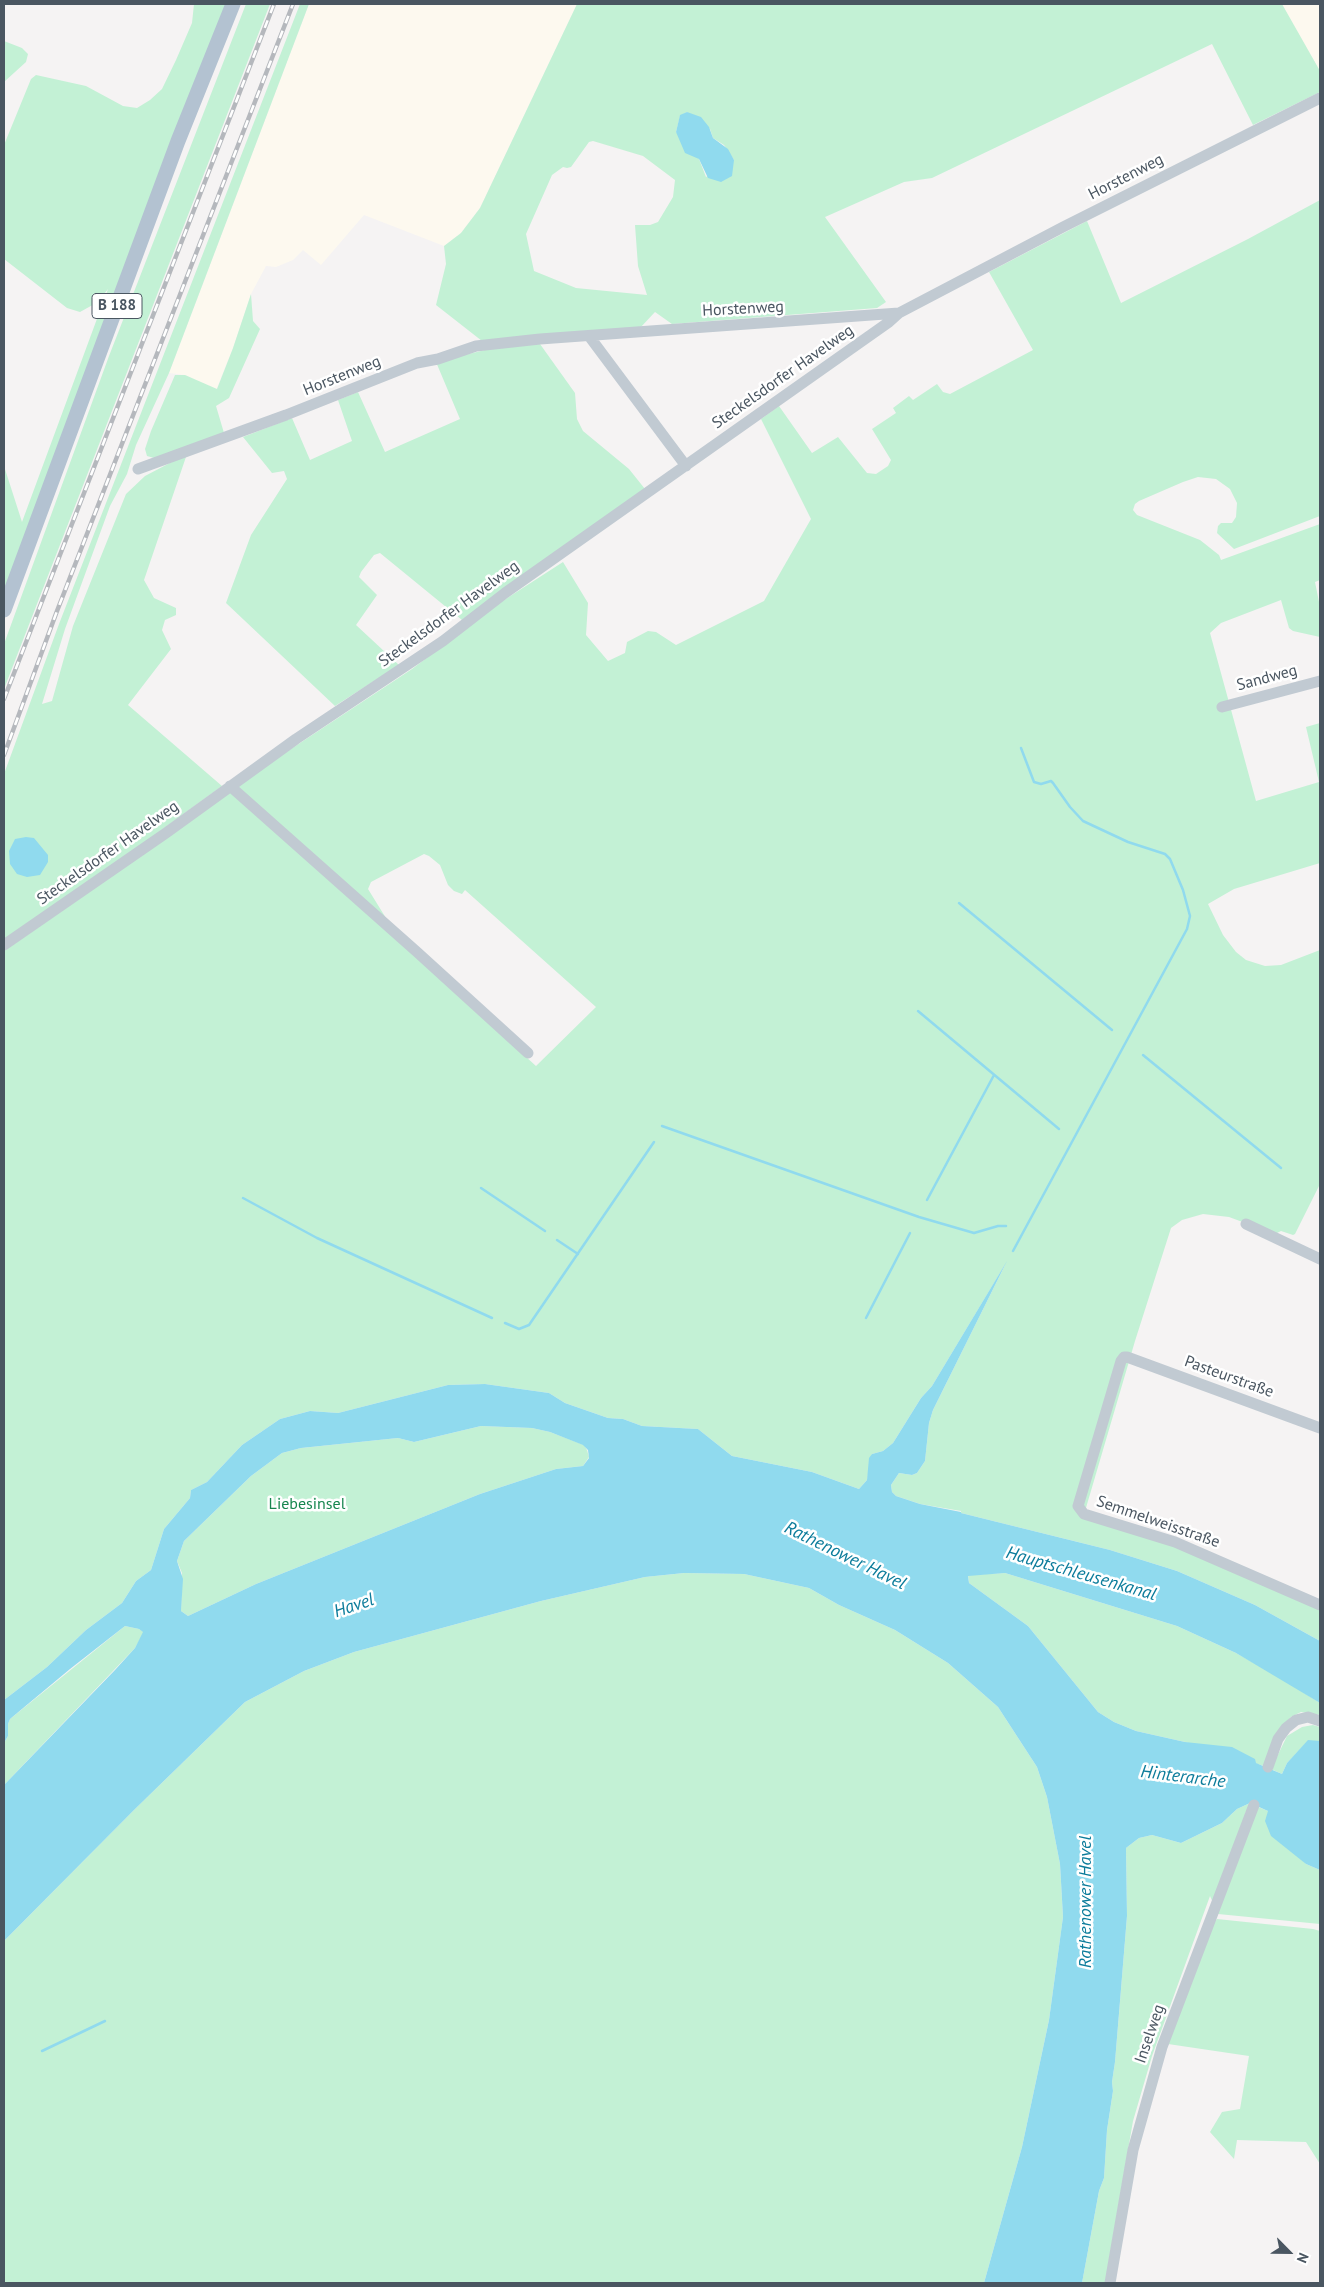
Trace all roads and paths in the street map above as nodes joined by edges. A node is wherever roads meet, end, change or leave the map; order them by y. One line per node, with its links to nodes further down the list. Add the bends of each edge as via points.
1 (233, 4): 7 (main road, B 188, via 175,150)
2 (1320, 98): 3 (street, Horstenweg)
3 (899, 313): 4 (street, Horstenweg); 5 (street, Steckelsdorfer Havelweg)
4 (590, 336): 5 (street); 6 (street, Horstenweg, via 476,346 417,363 286,416)
5 (686, 466): 10 (street, Steckelsdorfer Havelweg, via 504,593 443,641)
6 (138, 469)
7 (4, 610)
8 (1320, 681): 9 (street, Sandweg)
9 (1222, 707)
10 (230, 786): 11 (street, Steckelsdorfer Havelweg); 12 (street)
11 (4, 945)
12 (528, 1053)
13 (1246, 1224): 14 (street)
14 (1320, 1259)
15 (1127, 1357): 16 (street, Pasteurstraße); 17 (street, Semmelweisstraße, via 1122,1362 1078,1506 1080,1510 1084,1514 1175,1542)
16 (1320, 1428)
17 (1320, 1605)
18 (1320, 1721): 19 (street, via 1308,1717 1296,1720 1286,1728 1278,1739)
19 (1268, 1767)
20 (1254, 1805): 21 (street, Inselweg, via 1159,2056 1133,2150)
21 (1110, 2283)

